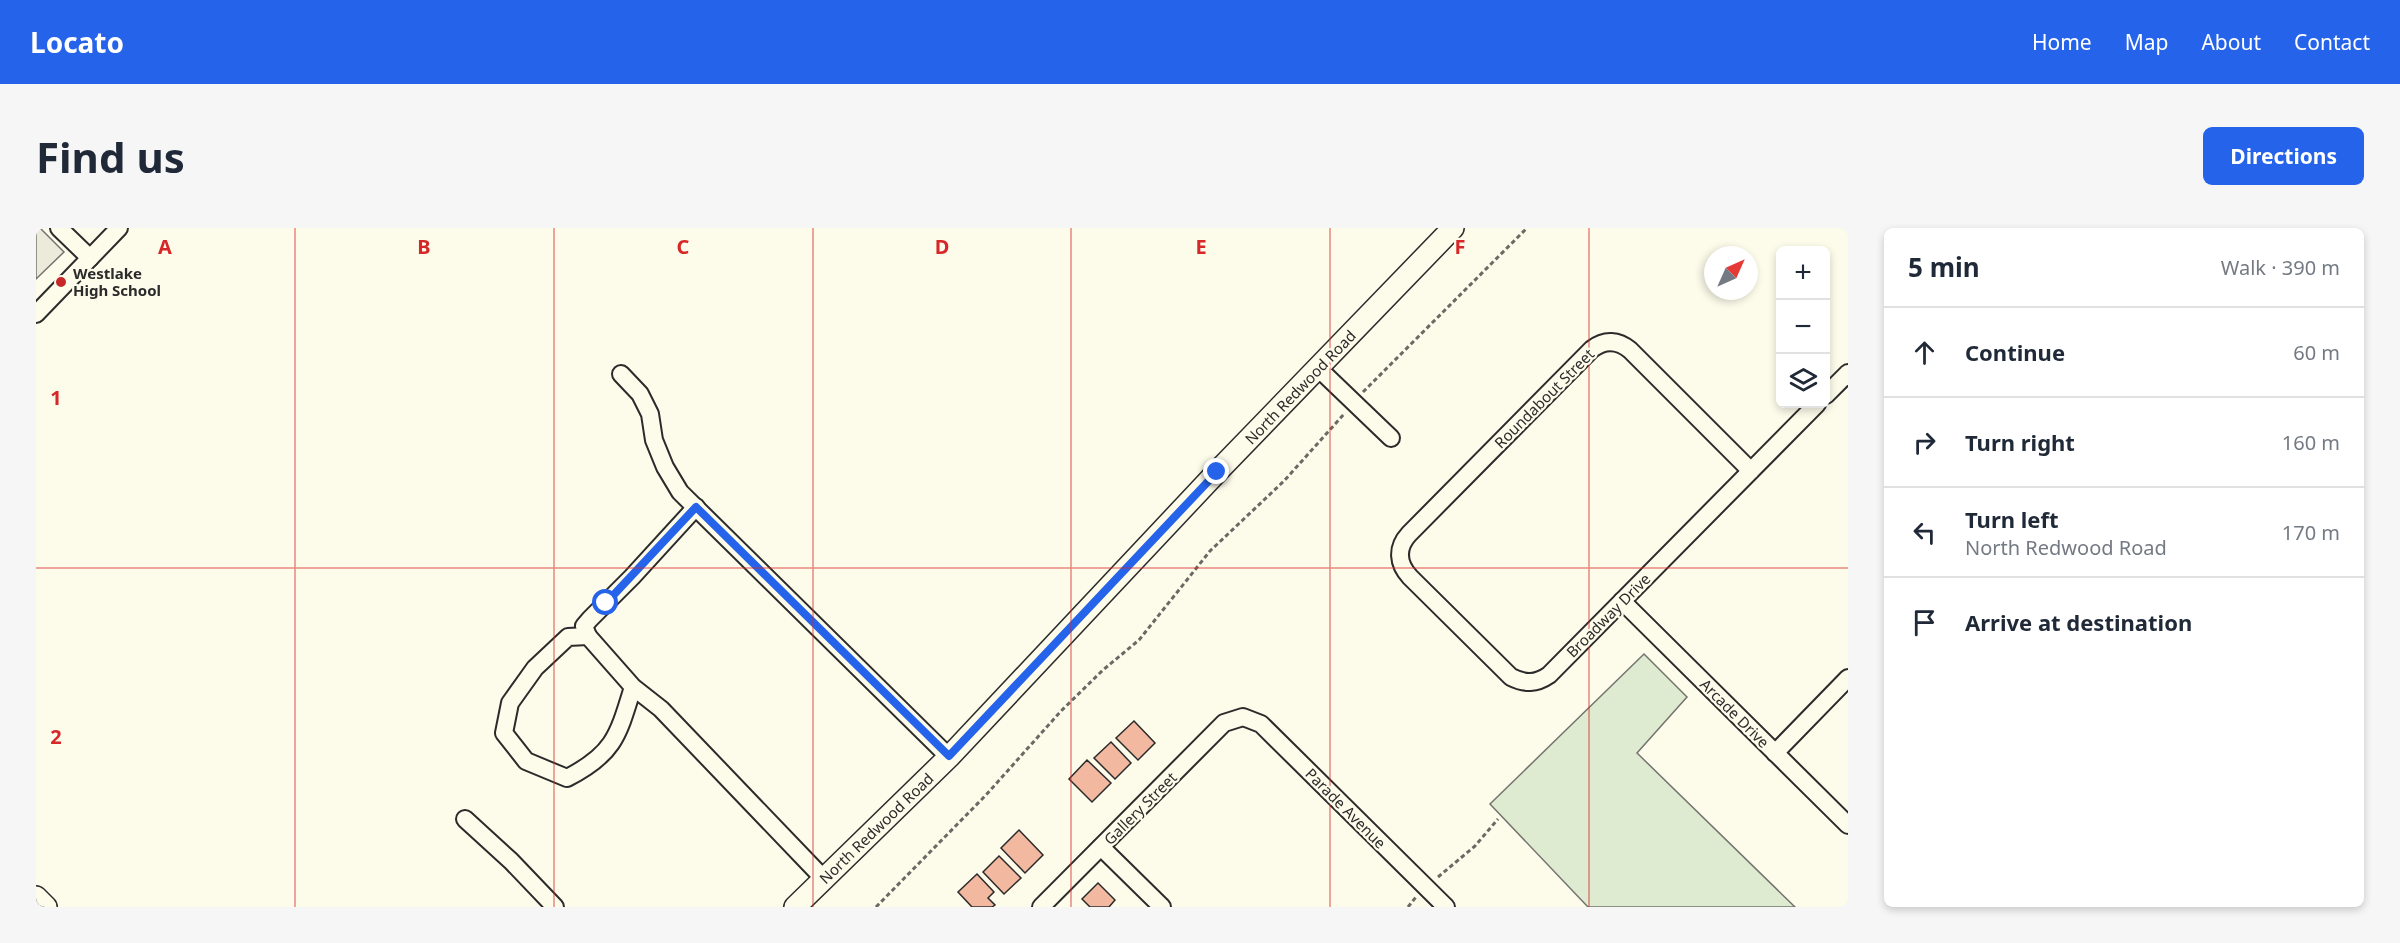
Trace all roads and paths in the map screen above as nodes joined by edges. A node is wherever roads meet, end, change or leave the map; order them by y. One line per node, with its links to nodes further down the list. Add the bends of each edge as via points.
1 (58, 228): 5 (street)
2 (119, 228): 5 (street)
3 (1453, 228): 7 (main road, North Redwood Road)
4 (1527, 228): 11 (path)
5 (90, 258): 6 (street)
6 (36, 314)
7 (1318, 368): 11 (street); 23 (main road, North Redwood Road)
8 (1848, 373): 10 (street)
9 (621, 374): 15 (street, via 640,394 650,414 654,440 665,467 680,492)
10 (1830, 391)
11 (1354, 403): 13 (street); 34 (path, via 1284,481 1210,551 1139,640 1061,711 986,795)
12 (1813, 408): 14 (street, Broadway Drive)
13 (1391, 438)
14 (1751, 471): 16 (street, Roundabout Street, via 1630,350 1618,342 1604,343 1592,349 1409,534); 17 (street, Broadway Drive)
15 (696, 507): 18 (street, via 584,626); 23 (street)
16 (1400, 550): 17 (street, Broadway Drive, via 1405,571 1507,673 1522,682 1536,682 1549,675)
17 (1622, 601): 22 (street, Arcade Drive)
18 (588, 636): 20 (street); 20 (street, via 568,637 535,668 510,703 504,733 526,761 567,778 593,765 618,735)
19 (1848, 678): 22 (street)
20 (633, 687): 28 (street, via 662,709)
21 (1243, 717): 27 (street, Gallery Street, via 1224,723); 37 (street, Parade Avenue, via 1261,724)
22 (1775, 753): 26 (street, Arcade Drive)
23 (949, 756): 28 (main road, North Redwood Road)
24 (465, 819): 32 (street)
25 (1498, 819): 29 (path, via 1474,846)
26 (1848, 825)
27 (1101, 847): 35 (street, Gallery Street); 36 (street)
28 (823, 878): 33 (main road, North Redwood Road)
29 (1436, 878)
30 (36, 897): 31 (main road)
31 (46, 907)
32 (555, 907)
33 (795, 907)
34 (876, 907)
35 (1041, 907)
36 (1161, 907)
37 (1446, 907)

